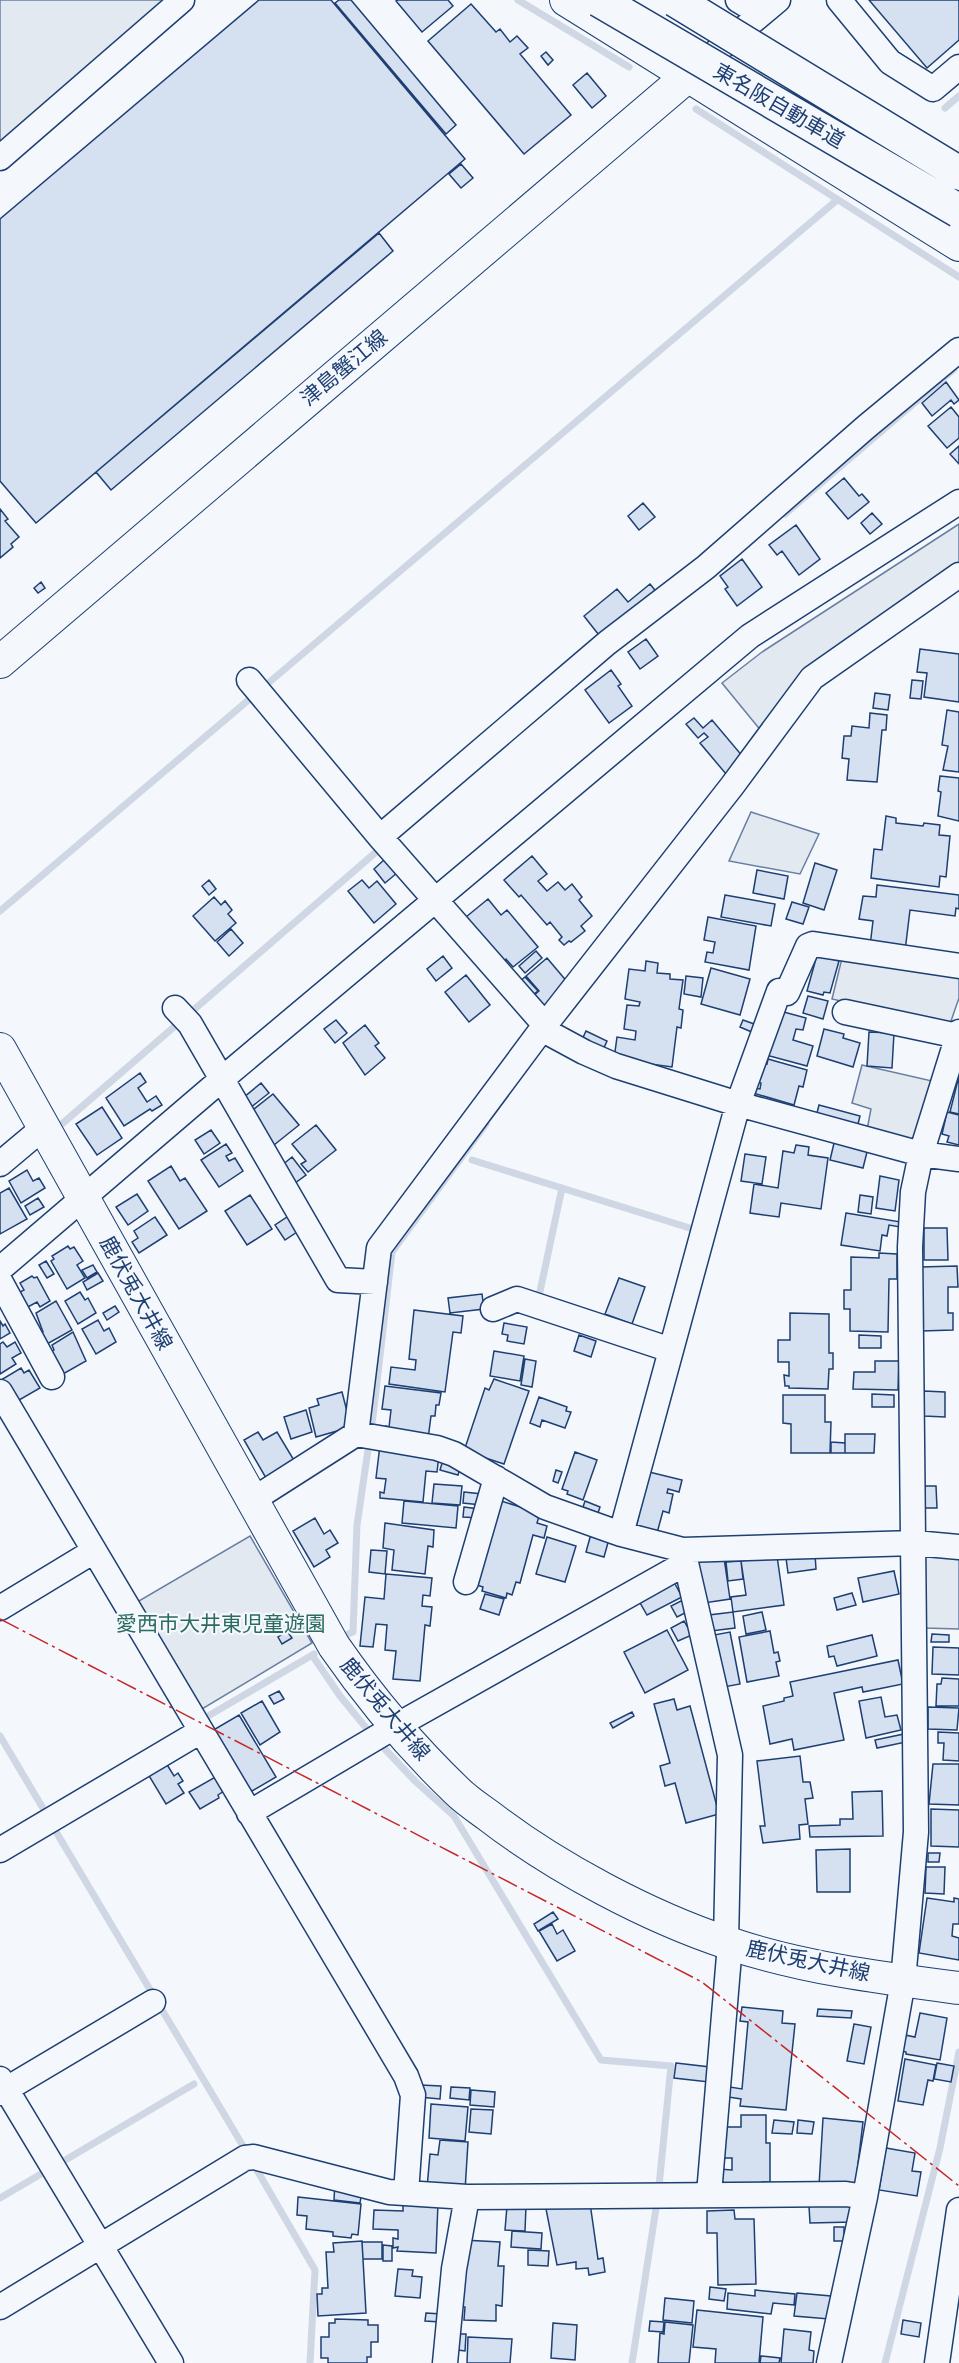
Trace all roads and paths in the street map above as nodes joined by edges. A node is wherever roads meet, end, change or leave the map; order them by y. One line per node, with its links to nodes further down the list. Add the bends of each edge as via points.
1 (182, 0): 10 (street)
2 (566, 0): 9 (main road)
3 (599, 0): 12 (highway, 東名阪自動車道, bridge)
4 (675, 0): 11 (highway, 東名阪自動車道, bridge)
5 (738, 0): 7 (street)
6 (839, 0): 8 (street, via 890,62 933,89)
7 (766, 5): 9 (street)
8 (959, 67)
9 (689, 75): 13 (main road); 17 (main road, 津島蟹江線)
10 (0, 158)
11 (959, 173)
12 (959, 211)
13 (959, 245)
14 (959, 350): 19 (street, via 706,567 607,643)
15 (959, 502): 20 (street, via 750,636)
16 (959, 574): 24 (street, via 812,678)
17 (0, 662)
18 (254, 686): 19 (street)
19 (388, 844): 20 (street)
20 (437, 900): 24 (street); 27 (street)
21 (959, 966): 28 (street, via 808,946 787,993 779,991)
22 (845, 1012): 25 (street)
23 (183, 1016): 27 (street)
24 (550, 1032): 28 (street, via 616,1066); 36 (street, via 379,1248)
25 (958, 1034): 30 (street)
26 (0, 1049): 29 (main road, 鹿伏兎大井線)
27 (222, 1079): 33 (street); 36 (street, via 338,1280)
28 (738, 1104): 30 (street); 38 (street)
29 (44, 1127): 32 (street); 33 (main road, 鹿伏兎大井線)
30 (921, 1154): 31 (street); 45 (street, via 913,1192 910,1247)
31 (959, 1159)
32 (0, 1164)
33 (82, 1197): 34 (street); 43 (main road, 鹿伏兎大井線)
34 (0, 1269)
35 (0, 1281): 39 (street)
36 (375, 1282): 41 (street)
37 (493, 1309): 38 (street, via 517,1299)
38 (671, 1350): 44 (street)
39 (52, 1377)
40 (0, 1392): 47 (street)
41 (366, 1436): 42 (street, via 437,1448); 43 (street)
42 (496, 1478): 44 (street, via 545,1507); 49 (street)
43 (251, 1501): 51 (main road, 鹿伏兎大井線, via 333,1646)
44 (621, 1534): 48 (street)
45 (915, 1543): 46 (street); 48 (street); 56 (street, via 916,1832)
46 (959, 1548)
47 (94, 1551): 50 (street); 52 (street)
48 (684, 1556): 51 (street); 55 (street, via 730,1755)
49 (466, 1582)
50 (0, 1608)
51 (396, 1726): 53 (street); 55 (main road, 鹿伏兎大井線, via 458,1792 554,1861 654,1912)
52 (201, 1731): 53 (street); 54 (street)
53 (249, 1813): 60 (street, via 406,2076 413,2096)
54 (0, 1850)
55 (728, 1943): 56 (main road, 鹿伏兎大井線, via 808,1964); 61 (street)
56 (903, 1981): 57 (main road, 鹿伏兎大井線); 63 (street)
57 (959, 1988)
58 (153, 2002): 59 (street)
59 (2, 2087): 65 (street)
60 (406, 2193): 62 (street); 65 (street, via 389,2192 264,2158 245,2158)
61 (710, 2194): 62 (street); 63 (street)
62 (466, 2197): 68 (street)
63 (865, 2197): 69 (street)
64 (959, 2210): 70 (street)
65 (101, 2247): 66 (street); 67 (street)
66 (0, 2307)
67 (171, 2363)
68 (445, 2363)
69 (829, 2363)
70 (937, 2363)

